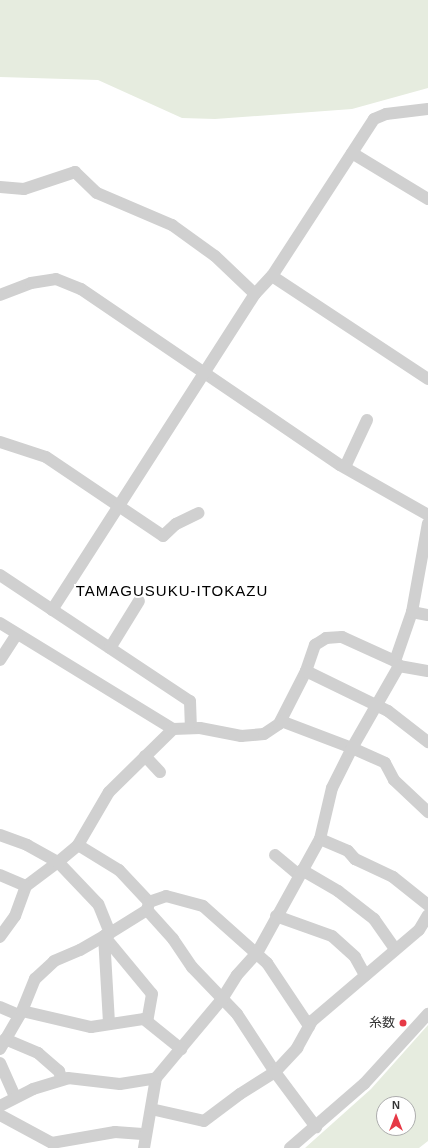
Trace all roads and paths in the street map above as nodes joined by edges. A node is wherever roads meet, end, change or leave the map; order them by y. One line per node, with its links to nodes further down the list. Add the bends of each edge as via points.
1 (428, 109): 2 (street, via 386,114 374,119)
2 (352, 153): 4 (street); 5 (street)
3 (0, 187): 6 (street, via 24,189 75,172 97,193 172,225 215,256)
4 (428, 199)
5 (272, 276): 6 (street); 9 (street)
6 (255, 294): 8 (street)
7 (0, 295): 8 (street, via 31,282 56,279 81,289)
8 (205, 374): 12 (street); 13 (street)
9 (428, 379)
10 (368, 420): 12 (street)
11 (0, 442): 13 (street, via 46,457)
12 (345, 467): 15 (street)
13 (119, 505): 14 (street, via 163,536 176,524); 19 (street)
14 (199, 513)
15 (428, 515)
16 (428, 523): 20 (street)
17 (0, 575): 19 (street)
18 (139, 601): 24 (street)
19 (52, 610): 24 (street)
20 (412, 612): 21 (street); 26 (street)
21 (428, 615)
22 (0, 623): 23 (street)
23 (17, 634): 25 (street); 32 (street)
24 (110, 648): 31 (street, via 190,701)
25 (0, 660)
26 (397, 664): 27 (street, via 342,637 326,638 315,645); 28 (street); 29 (street)
27 (306, 671): 29 (street); 30 (street)
28 (428, 671)
29 (378, 705): 33 (street); 34 (street)
30 (281, 721): 31 (street, via 264,734 249,736); 34 (street)
31 (191, 728): 32 (street)
32 (173, 729): 35 (street)
33 (428, 742)
34 (352, 748): 37 (street, via 385,763 394,780); 39 (street, via 332,788)
35 (145, 756): 36 (street); 40 (street, via 109,792)
36 (160, 772)
37 (428, 812)
38 (0, 835): 42 (street, via 27,845)
39 (320, 839): 43 (street); 46 (street, via 348,851 355,859 393,877)
40 (78, 845): 42 (street); 47 (street, via 119,870)
41 (275, 855): 43 (street)
42 (58, 862): 45 (street); 50 (street, via 98,904)
43 (301, 872): 49 (street); 52 (street, via 338,891 374,919)
44 (0, 875): 45 (street)
45 (26, 886): 51 (street, via 15,916)
46 (428, 905)
47 (148, 906): 50 (street); 53 (street, via 166,896 203,906); 55 (street, via 192,966)
48 (428, 915): 52 (street, via 419,930)
49 (276, 916): 53 (street); 54 (street, via 332,936 355,957)
50 (107, 934): 57 (street, via 54,961 35,979); 59 (street, via 152,994); 60 (street)
51 (0, 937)
52 (396, 949): 54 (street)
53 (257, 953): 55 (street, via 237,975); 61 (street, via 278,978)
54 (365, 974): 61 (street)
55 (222, 999): 63 (street); 65 (street, via 237,1014)
56 (0, 1007): 57 (street)
57 (20, 1013): 60 (street, via 91,1027); 62 (street)
58 (428, 1014): 72 (street, via 364,1084)
59 (147, 1021): 60 (street, via 144,1019); 63 (street)
60 (109, 1024)
61 (309, 1026): 65 (street, via 297,1048)
62 (2, 1044): 67 (street, via 38,1052 59,1071)
63 (181, 1048): 66 (street)
64 (0, 1063): 68 (street)
65 (275, 1072): 70 (street, via 204,1121); 72 (street)
66 (156, 1078): 67 (street, via 120,1084 68,1078); 70 (street)
67 (62, 1080): 68 (street)
68 (15, 1097): 69 (street)
69 (0, 1106)
70 (151, 1109): 73 (street)
71 (0, 1115): 74 (street)
72 (316, 1126): 76 (street)
73 (146, 1134): 74 (street, via 115,1132); 75 (street)
74 (51, 1145)
75 (144, 1148)
76 (290, 1148)

